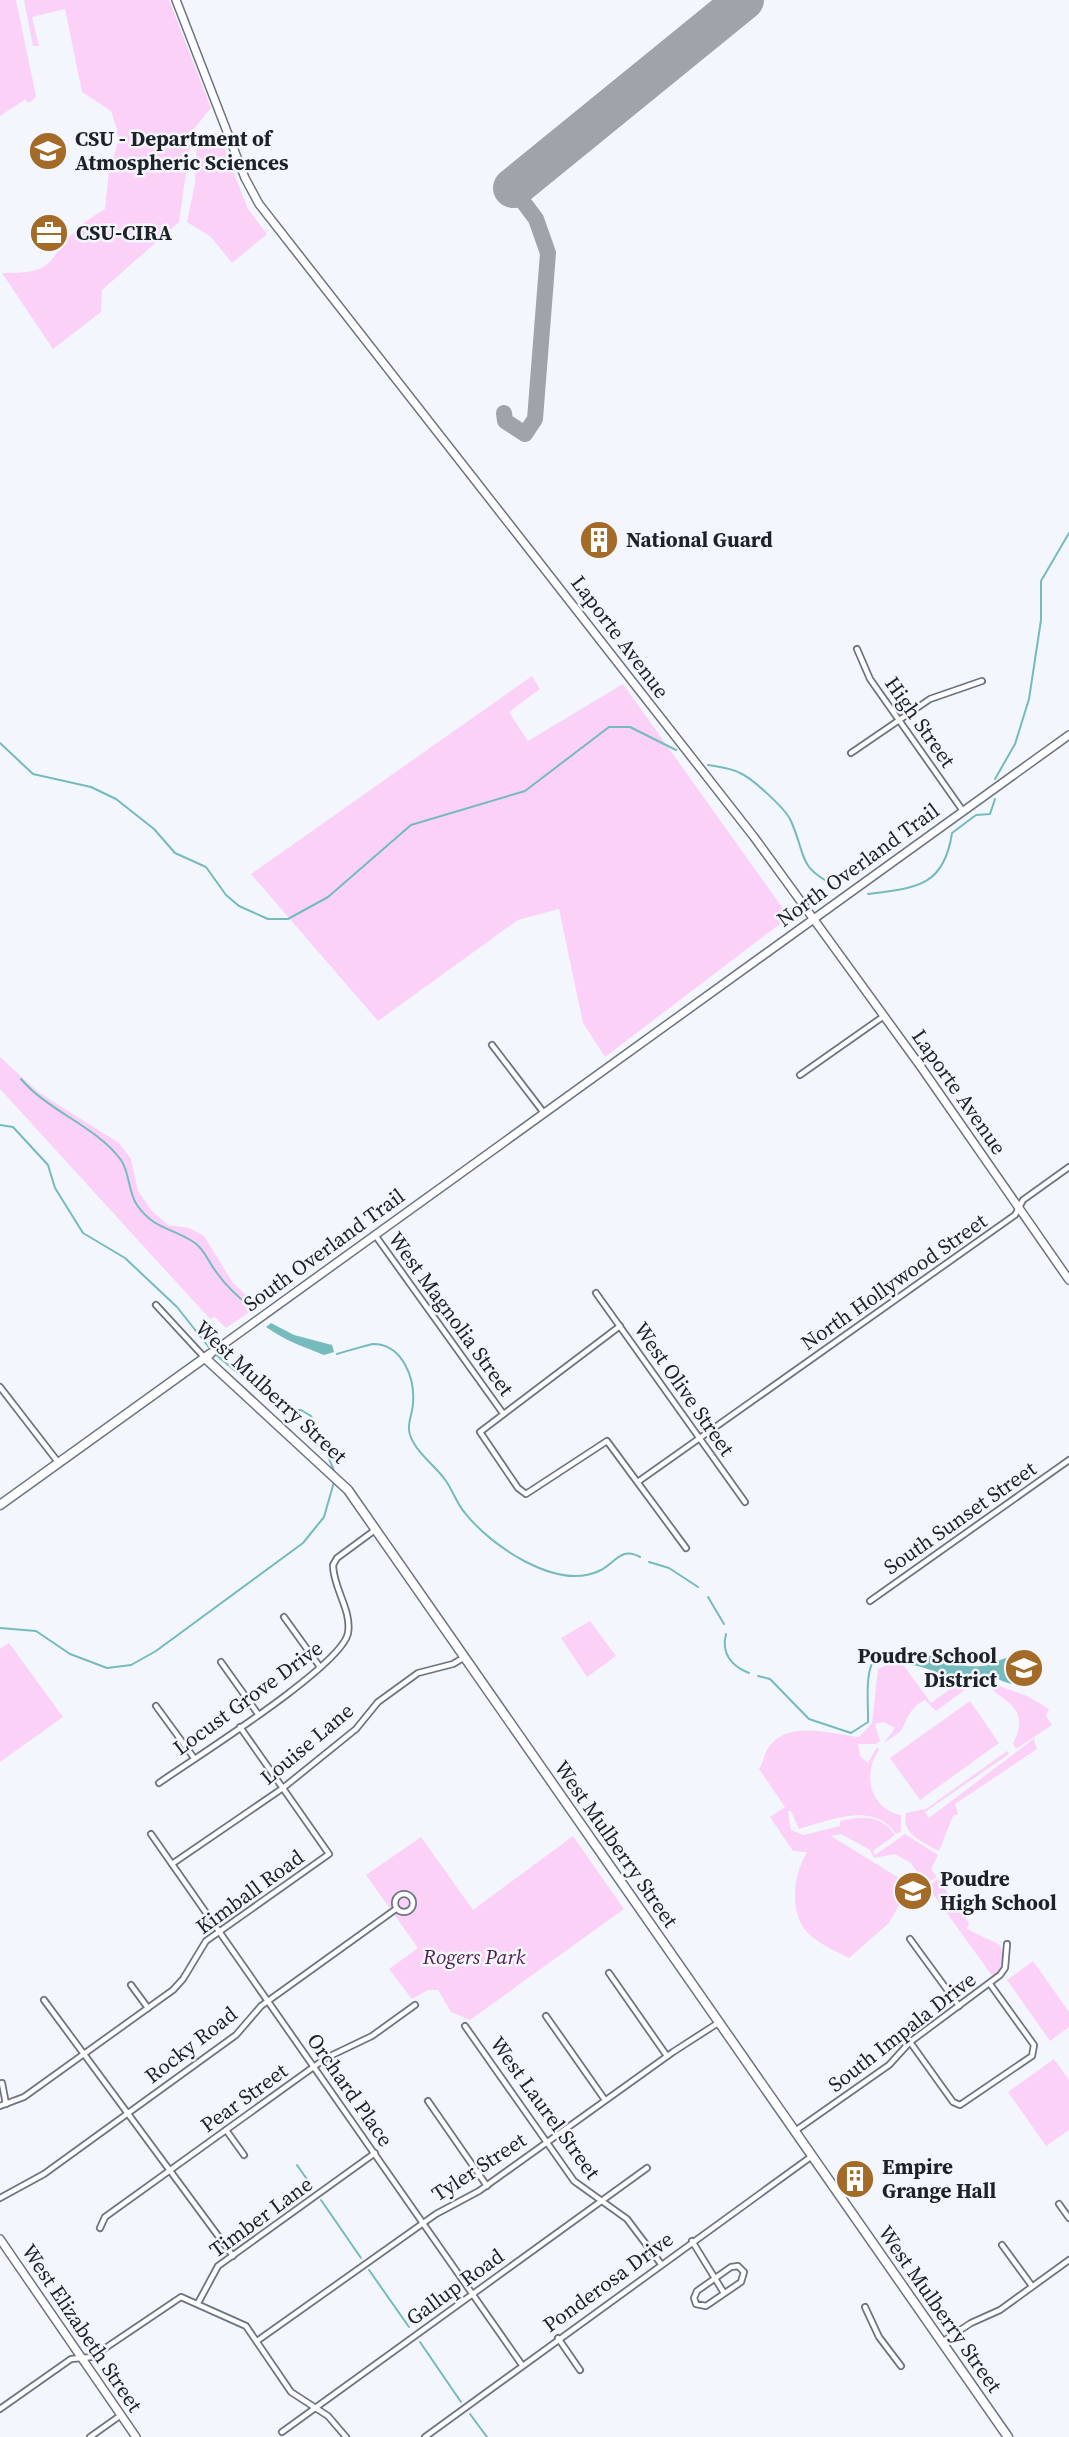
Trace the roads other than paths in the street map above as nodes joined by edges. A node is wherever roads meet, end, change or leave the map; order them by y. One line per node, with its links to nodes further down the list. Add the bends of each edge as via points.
1 (176, 0): 8 (street, Laporte Avenue, via 259,204)
2 (857, 649): 4 (street, High Street, via 870,679)
3 (982, 681): 4 (street, via 943,693)
4 (898, 720): 6 (street); 7 (street, High Street)
5 (1069, 735): 7 (street, North Overland Trail)
6 (852, 754)
7 (963, 811): 8 (street, North Overland Trail)
8 (814, 919): 9 (street, Laporte Avenue); 10 (street, North Overland Trail)
9 (884, 1016): 12 (street); 15 (street, Laporte Avenue)
10 (668, 1023): 13 (street, South Overland Trail)
11 (492, 1045): 13 (street)
12 (800, 1075)
13 (544, 1113): 16 (street, South Overland Trail)
14 (1069, 1167): 15 (street, North Hollywood Street, via 1023,1200)
15 (1020, 1209): 17 (street, Laporte Avenue); 24 (street, North Hollywood Street)
16 (375, 1235): 21 (street, South Overland Trail); 23 (street, West Magnolia Street)
17 (1069, 1280)
18 (596, 1293): 20 (street, West Olive Street)
19 (156, 1305): 21 (street, West Mulberry Street)
20 (620, 1326): 23 (street); 24 (street, West Olive Street)
21 (211, 1354): 26 (main road, South Overland Trail); 30 (main road, West Mulberry Street, via 337,1478)
22 (0, 1387): 26 (street)
23 (502, 1412): 27 (street, via 480,1432 526,1494 607,1441)
24 (698, 1437): 27 (street, North Hollywood Street); 28 (street, West Olive Street)
25 (1069, 1460): 32 (street, South Sunset Street)
26 (58, 1463): 29 (main road, South Overland Trail)
27 (639, 1481): 31 (street)
28 (745, 1502)
29 (0, 1504)
30 (375, 1530): 34 (main road, West Mulberry Street); 36 (street, Locust Grove Drive, via 333,1565 348,1633 340,1650)
31 (686, 1548)
32 (870, 1601)
33 (284, 1617): 36 (street)
34 (464, 1657): 42 (street, Louise Lane, via 422,1671 391,1692 356,1729); 58 (main road, West Mulberry Street)
35 (221, 1661): 38 (street)
36 (320, 1667): 38 (street, Locust Grove Drive)
37 (156, 1706): 40 (street)
38 (258, 1714): 39 (street, Locust Grove Drive)
39 (240, 1727): 40 (street, Locust Grove Drive); 42 (street, Kimball Road)
40 (194, 1758): 41 (street, Locust Grove Drive)
41 (159, 1783)
42 (283, 1787): 44 (street, Louise Lane); 46 (street, Kimball Road, via 329,1854)
43 (151, 1834): 44 (street, Orchard Place)
44 (172, 1864): 46 (street, Orchard Place)
45 (396, 1909): 45 (street, Rocky Road, via 410,1911 411,1898 398,1896); 53 (street, Rocky Road)
46 (219, 1931): 53 (street, Orchard Place); 56 (street, Kimball Road, via 202,1945 179,1985)
47 (910, 1939): 55 (street)
48 (1007, 1944): 50 (street, South Impala Drive, via 1005,1968)
49 (608, 1973): 62 (street)
50 (990, 1984): 55 (street, South Impala Drive); 60 (street, via 1035,2048 1021,2064 967,2103 957,2105)
51 (131, 1985): 56 (street)
52 (44, 2000): 61 (street)
53 (268, 2002): 63 (street, Orchard Place); 68 (street, Rocky Road, via 236,2035)
54 (415, 2005): 63 (street, Pear Street, via 372,2036)
55 (959, 2006): 60 (street, South Impala Drive)
56 (148, 2008): 61 (street, Kimball Road)
57 (546, 2016): 65 (street)
58 (719, 2023): 62 (street, Tyler Street); 70 (main road, West Mulberry Street)
59 (465, 2026): 71 (street, West Laurel Street)
60 (910, 2042): 70 (street, South Impala Drive, via 889,2065)
61 (83, 2055): 67 (street, Kimball Road, via 24,2097); 68 (street)
62 (667, 2056): 65 (street, Tyler Street)
63 (314, 2066): 69 (street, Pear Street); 72 (street, Orchard Place)
64 (2, 2083): 67 (street, Kimball Road)
65 (606, 2100): 71 (street, Tyler Street)
66 (428, 2101): 77 (street)
67 (3, 2105)
68 (127, 2113): 76 (street); 78 (street, Rocky Road, via 44,2174)
69 (226, 2130): 73 (street); 76 (street, Pear Street)
70 (795, 2132): 74 (main road, West Mulberry Street)
71 (546, 2142): 77 (street, Tyler Street); 79 (street, West Laurel Street, via 578,2186)
72 (375, 2152): 82 (street, Orchard Place); 87 (street, Timber Lane)
73 (244, 2155)
74 (812, 2156): 85 (street, Ponderosa Drive); 98 (main road, West Mulberry Street)
75 (647, 2168): 79 (street, Gallup Road)
76 (169, 2172): 83 (street, Pear Street, via 105,2217); 87 (street)
77 (487, 2186): 82 (street, Tyler Street)
78 (0, 2198)
79 (601, 2201): 89 (street, West Laurel Street, via 632,2224); 93 (street, Gallup Road)
80 (1059, 2204): 81 (street)
81 (1069, 2218)
82 (423, 2223): 93 (street, Orchard Place); 97 (street, Tyler Street)
83 (100, 2228)
84 (0, 2239): 99 (street, West Elizabeth Street)
85 (692, 2241): 89 (street, Ponderosa Drive); 90 (street)
86 (1002, 2245): 91 (street)
87 (233, 2256): 94 (street, Timber Lane, via 211,2275)
88 (1069, 2260): 91 (street)
89 (661, 2264): 96 (street, Ponderosa Drive)
90 (715, 2279): 92 (street); 92 (street, via 733,2266 743,2270 743,2280); 92 (street, via 695,2294 696,2304 706,2306)
91 (1032, 2286): 98 (street)
92 (724, 2293)
93 (472, 2294): 100 (street, Orchard Place); 103 (street, Gallup Road)
94 (198, 2302): 97 (street, via 240,2321); 99 (street, via 176,2298 92,2357)
95 (865, 2307): 101 (street, via 879,2337)
96 (558, 2338): 100 (street, Ponderosa Drive); 102 (street)
97 (257, 2341): 103 (street, via 291,2392)
98 (942, 2343): 111 (main road, West Mulberry Street)
99 (82, 2358): 104 (street, via 71,2359); 105 (street, West Elizabeth Street)
100 (522, 2365): 110 (street, Ponderosa Drive)
101 (901, 2366)
102 (580, 2370)
103 (314, 2408): 106 (street, Gallup Road); 109 (street, via 332,2419)
104 (0, 2409)
105 (121, 2415): 107 (street); 108 (street, West Elizabeth Street)
106 (282, 2432)
107 (90, 2437)
108 (136, 2437)
109 (346, 2437)
110 (425, 2437)
111 (1008, 2437)

